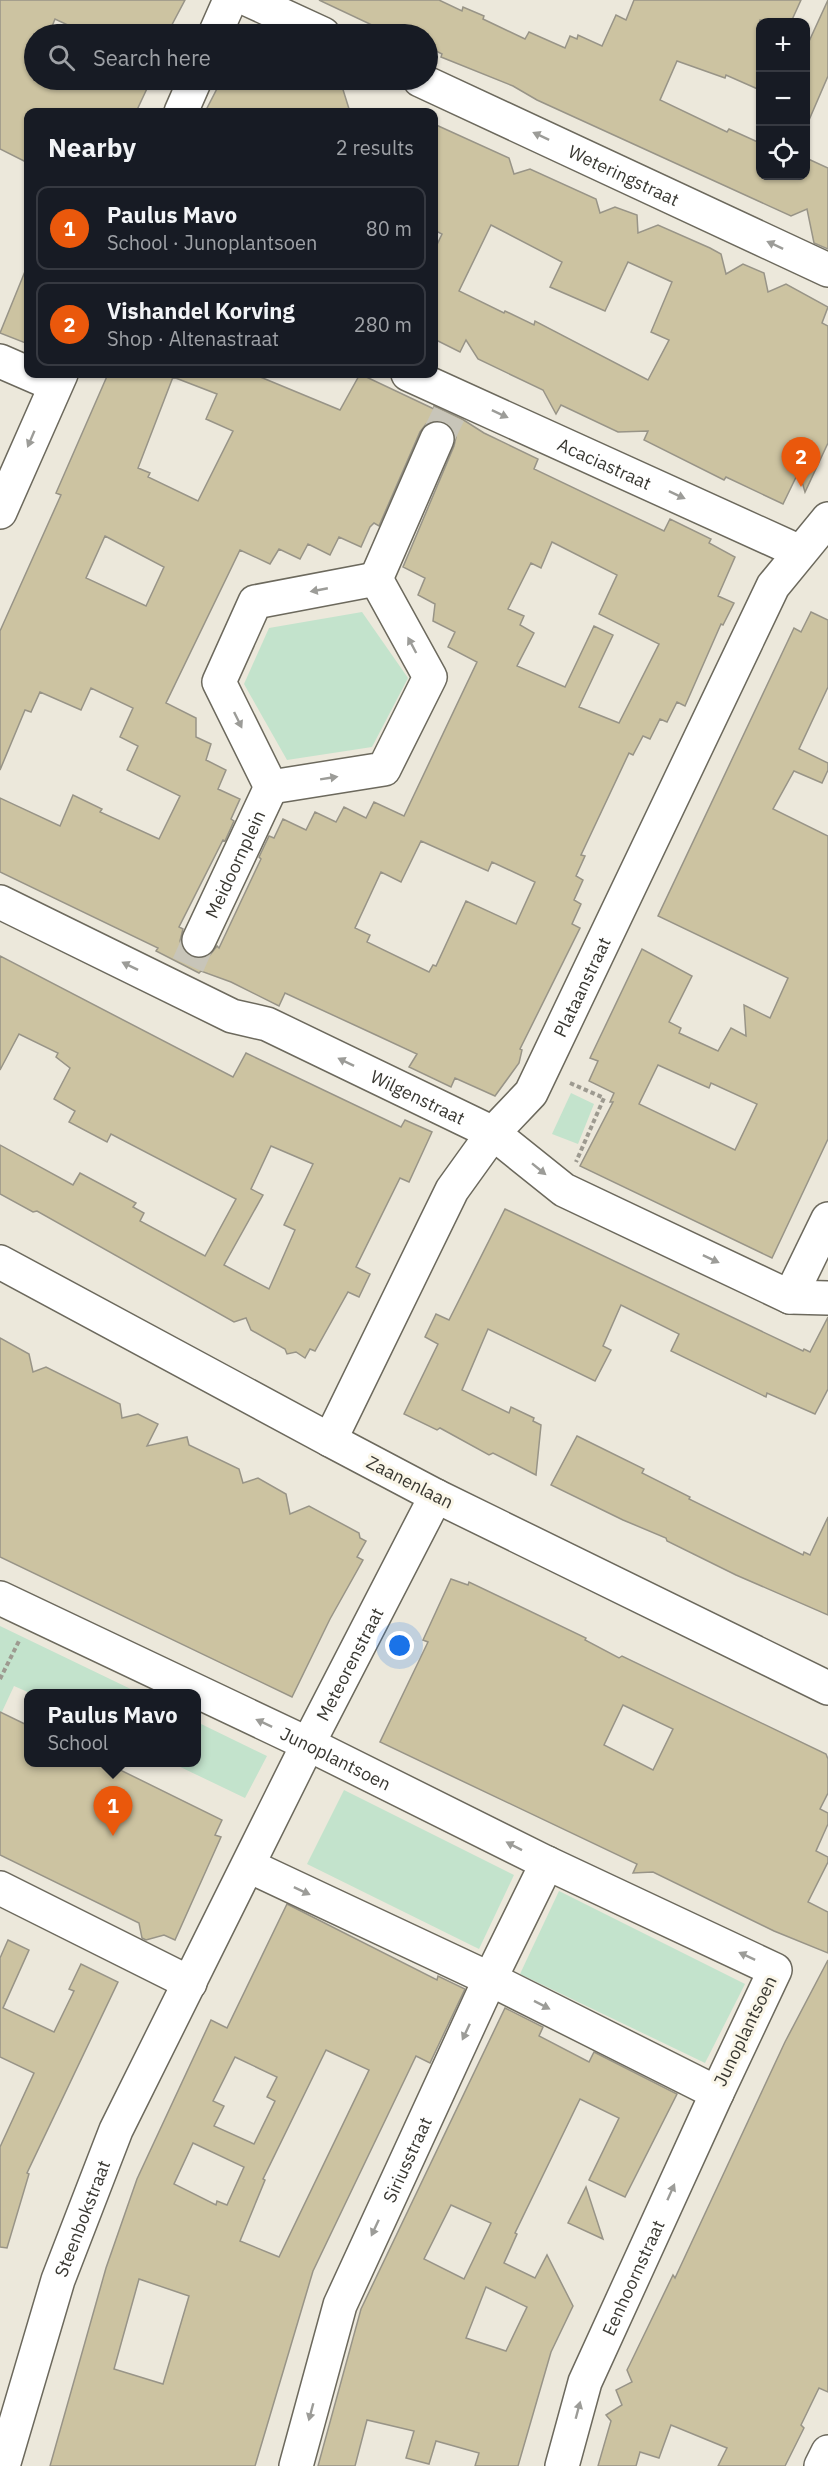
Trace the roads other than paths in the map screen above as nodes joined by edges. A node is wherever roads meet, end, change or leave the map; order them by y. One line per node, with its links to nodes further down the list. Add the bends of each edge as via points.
1 (230, 0): 3 (street)
2 (249, 0): 4 (street)
3 (219, 24)
4 (301, 24)
5 (438, 88): 8 (street, Weteringstraat, one-way to 5)
6 (191, 90): 7 (street)
7 (183, 108)
8 (828, 270)
9 (0, 361): 10 (street)
10 (24, 368)
11 (412, 378): 13 (street, Acaciastraat)
12 (58, 379): 14 (street, one-way to 14)
13 (449, 416): 16 (street, Acaciastraat, one-way to 16); 17 (street)
14 (0, 512)
15 (825, 523): 16 (street, Plataanstraat)
16 (801, 552): 21 (street, Plataanstraat, via 773,586 531,1093)
17 (376, 579): 18 (street, Meidoornplein, one-way to 18, via 255,602 219,682); 18 (street, Meidoornplein, one-way to 17, via 384,769 430,677)
18 (271, 787): 20 (street, Meidoornplein)
19 (0, 902): 20 (street, Wilgenstraat, one-way to 19)
20 (187, 964): 21 (street, Wilgenstraat, one-way to 20, via 267,1024 232,1016)
21 (493, 1133): 24 (street, Wilgenstraat, one-way to 24, via 564,1190); 26 (street, Plataanstraat, via 452,1190)
22 (828, 1219): 24 (street)
23 (0, 1263): 26 (street, Zaanenlaan)
24 (790, 1297): 25 (street, Wilgenstraat)
25 (828, 1298)
26 (330, 1440): 27 (street, Zaanenlaan)
27 (436, 1496): 29 (street, Zaanenlaan); 32 (street, Meteorenstraat)
28 (0, 1598): 30 (street, Junoplantsoen, one-way to 28)
29 (828, 1688)
30 (193, 1689)
31 (201, 1693): 32 (street, Junoplantsoen, one-way to 31)
32 (308, 1744): 33 (street, Junoplantsoen, one-way to 32); 34 (street, Meteorenstraat)
33 (547, 1863): 36 (street, Siriusstraat); 38 (street, Junoplantsoen, one-way to 33, via 775,1970)
34 (249, 1866): 36 (street, Junoplantsoen, one-way to 36); 37 (street)
35 (0, 1888): 37 (street)
36 (490, 1979): 38 (street, Junoplantsoen, one-way to 38); 41 (street, Siriusstraat, one-way to 41, via 340,2305)
37 (190, 1983): 40 (street, Steenbokstraat, via 112,2141 58,2280)
38 (717, 2093): 42 (street, Eenhoornstraat, one-way to 38, via 585,2382)
39 (828, 2452): 43 (street)
40 (3, 2466)
41 (296, 2466)
42 (562, 2466)
43 (821, 2466)

